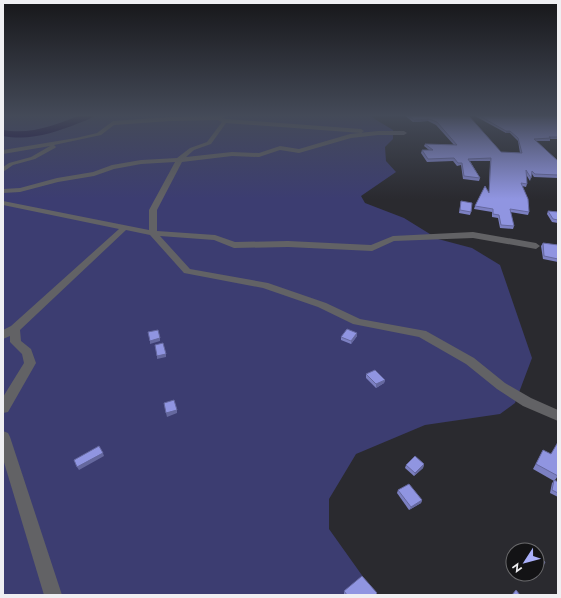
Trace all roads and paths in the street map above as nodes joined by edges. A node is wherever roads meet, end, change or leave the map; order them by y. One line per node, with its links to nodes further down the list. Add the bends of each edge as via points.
1 (58, 143): 5 (street)
2 (67, 143): 7 (street, via 11,164)
3 (209, 143): 6 (street, via 192,150)
4 (327, 143): 6 (street, via 300,151 280,148 259,155 232,154)
5 (3, 152)
6 (180, 159): 8 (street, via 119,166 20,190); 11 (street, via 153,210)
7 (3, 170)
8 (3, 191)
9 (3, 203): 10 (street)
10 (125, 227): 11 (street); 13 (street)
11 (153, 233): 12 (street, via 215,238 234,245 288,244 372,248 393,239 473,235); 16 (street, via 187,271 265,285 322,305 357,322 422,334 470,361 501,386 527,402)
12 (536, 246)
13 (15, 329): 14 (street); 15 (street, via 16,342 27,352 30,363)
14 (3, 335)
15 (3, 408)
16 (558, 416)
17 (3, 437): 18 (street)
18 (53, 595)

